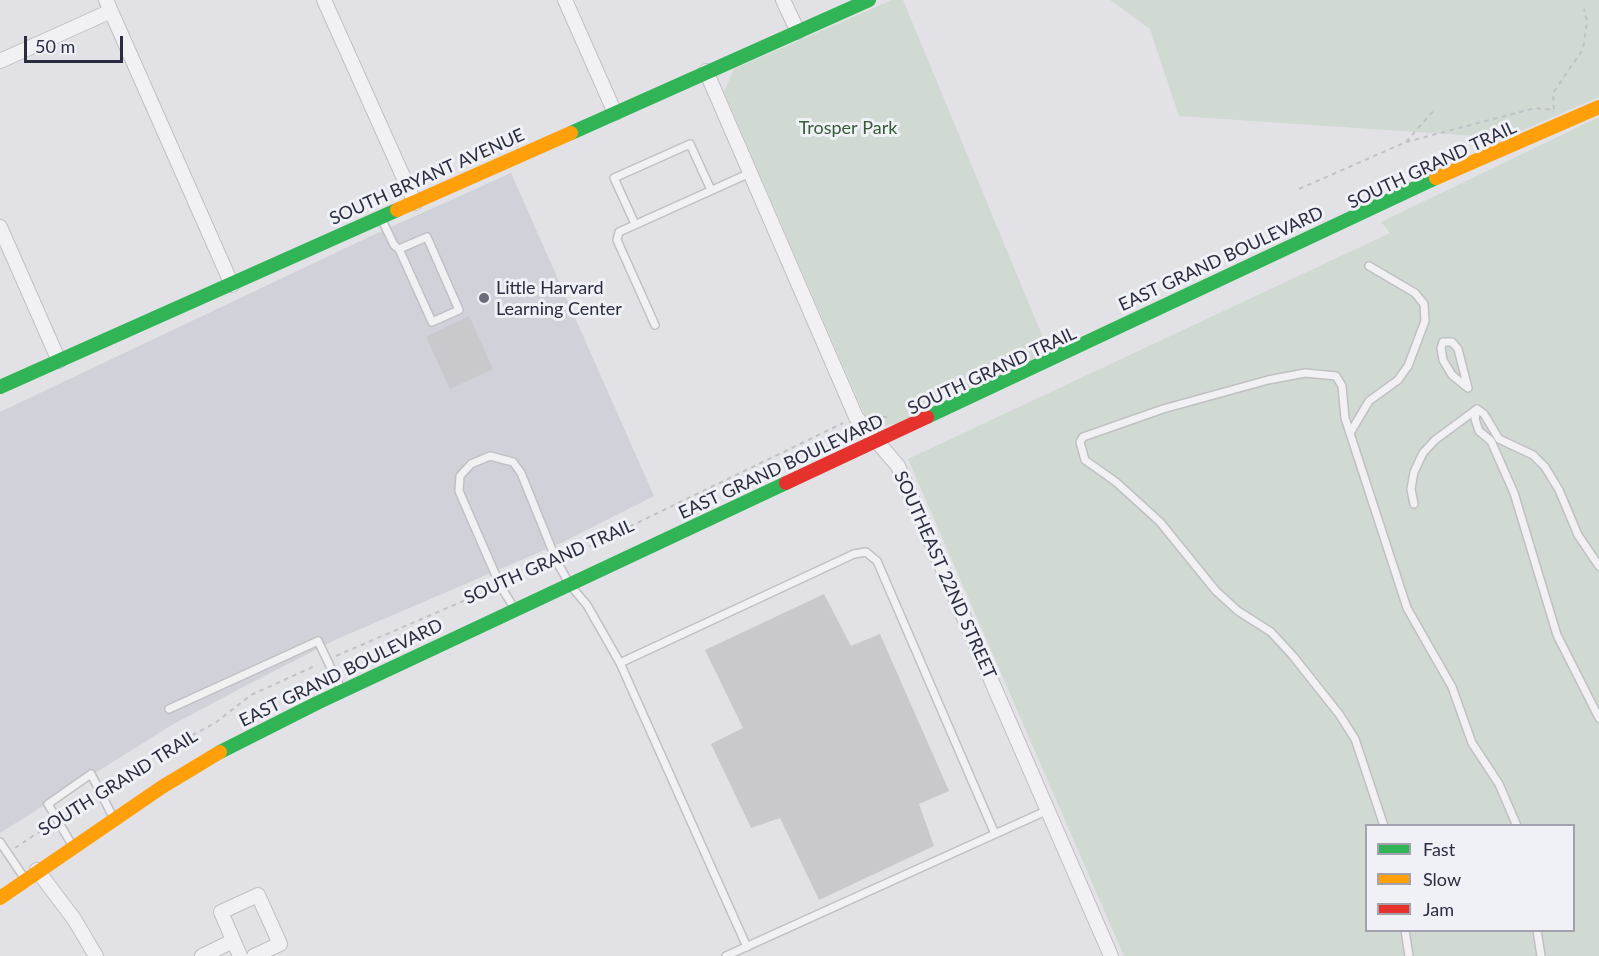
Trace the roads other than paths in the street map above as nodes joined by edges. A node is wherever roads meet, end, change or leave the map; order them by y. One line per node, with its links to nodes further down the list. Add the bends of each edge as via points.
1 (324, 0): 13 (street)
2 (565, 0): 10 (street)
3 (783, 0): 6 (street)
4 (869, 0): 6 (street, SOUTH BRYANT AVENUE)
5 (108, 6): 7 (street); 19 (street)
6 (798, 32): 8 (street, SOUTH BRYANT AVENUE)
7 (0, 61)
8 (706, 71): 10 (street, SOUTH BRYANT AVENUE); 11 (street, SOUTHEAST 22ND STREET)
9 (1599, 106): 26 (street, EAST GRAND BOULEVARD, via 1420,185)
10 (615, 113): 13 (street, SOUTH BRYANT AVENUE)
11 (750, 173): 12 (lane); 26 (street, SOUTHEAST 22ND STREET, via 856,417)
12 (711, 190): 15 (lane); 15 (lane, via 690,144 614,178)
13 (415, 203): 14 (street, SOUTH BRYANT AVENUE)
14 (381, 217): 17 (lane); 19 (street, SOUTH BRYANT AVENUE)
15 (635, 224): 20 (lane, via 619,232 617,240)
16 (0, 227): 21 (street)
17 (399, 249): 17 (lane, via 432,322 459,310 426,237)
18 (1369, 266): 25 (lane, via 1415,293 1424,304 1425,321 1408,366 1398,380 1370,401)
19 (232, 285): 21 (street, SOUTH BRYANT AVENUE)
20 (655, 325)
21 (60, 361): 22 (street, SOUTH BRYANT AVENUE)
22 (0, 387)
23 (1468, 388): 23 (lane, via 1452,375 1443,360 1443,342 1452,342 1458,349)
24 (1477, 409): 27 (lane, via 1434,440 1423,453 1414,472); 28 (lane, via 1499,439 1533,455 1545,467 1578,535); 34 (lane, via 1479,431 1491,441 1514,493 1557,635)
25 (1350, 433): 37 (lane, via 1342,386 1336,376 1305,373 1173,406 1099,430 1080,442 1085,460 1160,522 1216,591 1271,632 1300,664 1355,739); 38 (lane, via 1407,608 1452,687 1472,743 1499,784)
26 (879, 441): 29 (street, EAST GRAND BOULEVARD); 35 (street, SOUTHEAST 22ND STREET, via 898,466)
27 (1414, 504)
28 (1599, 566)
29 (570, 585): 30 (street, EAST GRAND BOULEVARD); 30 (lane, via 513,462 490,456 471,464 460,476 459,491 500,585); 31 (lane, via 587,605)
30 (516, 610): 32 (street, EAST GRAND BOULEVARD)
31 (620, 663): 39 (lane, via 854,554 866,552 877,561); 48 (lane)
32 (342, 691): 33 (lane, via 318,641); 36 (street, EAST GRAND BOULEVARD, via 229,747)
33 (169, 710)
34 (1599, 718)
35 (1047, 810): 39 (lane); 54 (street, SOUTHEAST 22ND STREET)
36 (114, 819): 41 (street, EAST GRAND BOULEVARD); 41 (lane, via 91,774 48,804)
37 (1384, 824)
38 (1517, 824)
39 (995, 834): 48 (lane)
40 (0, 842): 43 (lane)
41 (73, 847): 42 (street, EAST GRAND BOULEVARD)
42 (37, 870): 43 (street, EAST GRAND BOULEVARD); 49 (street)
43 (25, 879): 44 (street, EAST GRAND BOULEVARD)
44 (0, 898)
45 (1405, 932): 55 (lane)
46 (1538, 932): 56 (lane)
47 (233, 941): 50 (street); 51 (street); 52 (street, via 221,912 258,895 280,944)
48 (747, 947): 53 (lane)
49 (96, 956)
50 (202, 956)
51 (240, 956)
52 (254, 956)
53 (726, 956)
54 (1111, 956)
55 (1409, 956)
56 (1541, 956)

